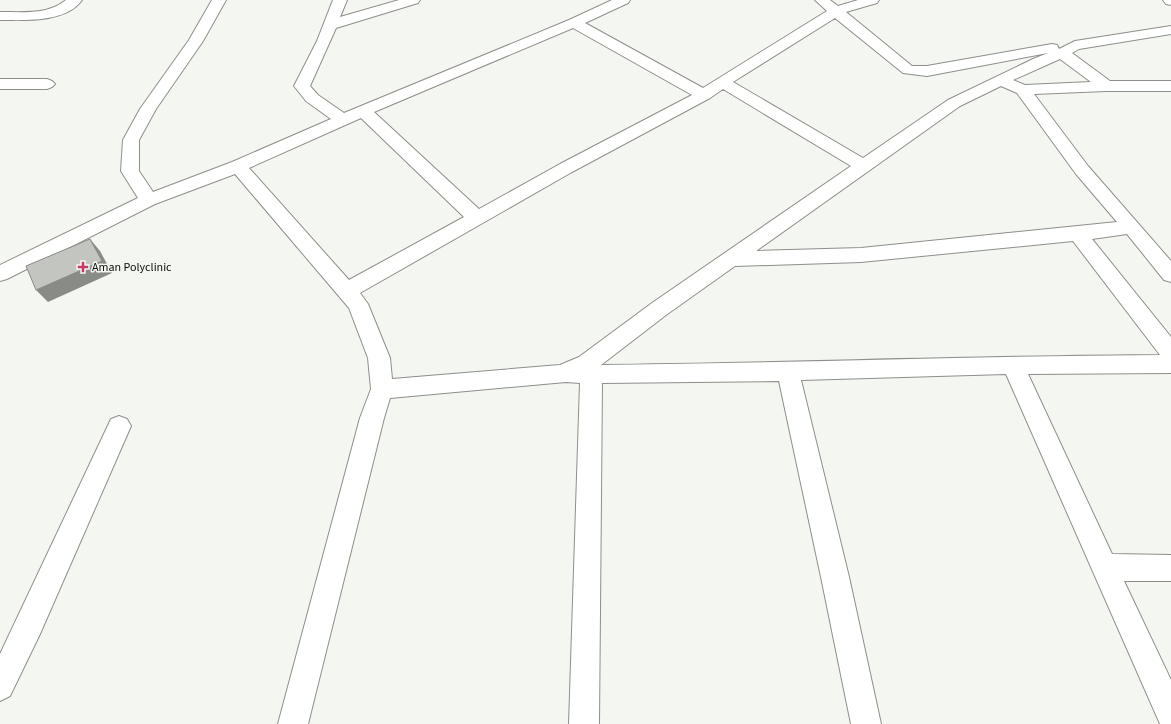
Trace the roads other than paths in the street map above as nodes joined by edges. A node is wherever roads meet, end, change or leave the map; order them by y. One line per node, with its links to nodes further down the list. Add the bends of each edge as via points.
1 (76, 0): 9 (street, via 62,10 43,16)
2 (219, 0): 27 (street, via 196,41 148,109 131,140 130,171)
3 (340, 0): 11 (street)
4 (413, 0): 11 (street)
5 (623, 0): 10 (street)
6 (822, 0): 8 (street)
7 (872, 0): 8 (street)
8 (836, 11): 13 (street, via 908,70 927,71); 16 (street)
9 (0, 16)
10 (574, 23): 22 (street); 23 (street)
11 (330, 25): 24 (street, via 302,86 312,98)
12 (1171, 30): 13 (street)
13 (1075, 44): 14 (street)
14 (1062, 53): 15 (street); 19 (street)
15 (1000, 80): 21 (street); 26 (street, via 954,103)
16 (722, 82): 22 (street); 26 (street)
17 (0, 84): 18 (street)
18 (47, 84)
19 (1106, 86): 20 (street); 21 (street)
20 (1171, 86)
21 (1023, 90): 29 (street, via 1082,170)
22 (704, 95): 28 (street)
23 (363, 111): 24 (street); 28 (street)
24 (343, 120): 25 (street)
25 (238, 166): 27 (street); 34 (street)
26 (863, 166): 31 (street)
27 (149, 200): 32 (street)
28 (477, 218): 34 (street)
29 (1132, 227): 30 (street); 33 (street)
30 (1078, 234): 31 (street, via 861,254); 35 (street)
31 (731, 259): 39 (street, via 587,363)
32 (0, 274)
33 (1171, 275)
34 (347, 291): 41 (street, via 358,304 379,358)
35 (1171, 352)
36 (1171, 364): 37 (street)
37 (1013, 366): 38 (street); 43 (street)
38 (788, 372): 40 (street); 49 (street)
39 (562, 374): 40 (street); 41 (street)
40 (591, 374): 48 (street)
41 (382, 389): 47 (street, via 370,425)
42 (119, 426): 45 (street)
43 (1104, 567): 44 (street); 46 (street)
44 (1171, 568)
45 (0, 686)
46 (1171, 714)
47 (293, 724)
48 (584, 724)
49 (866, 724)

